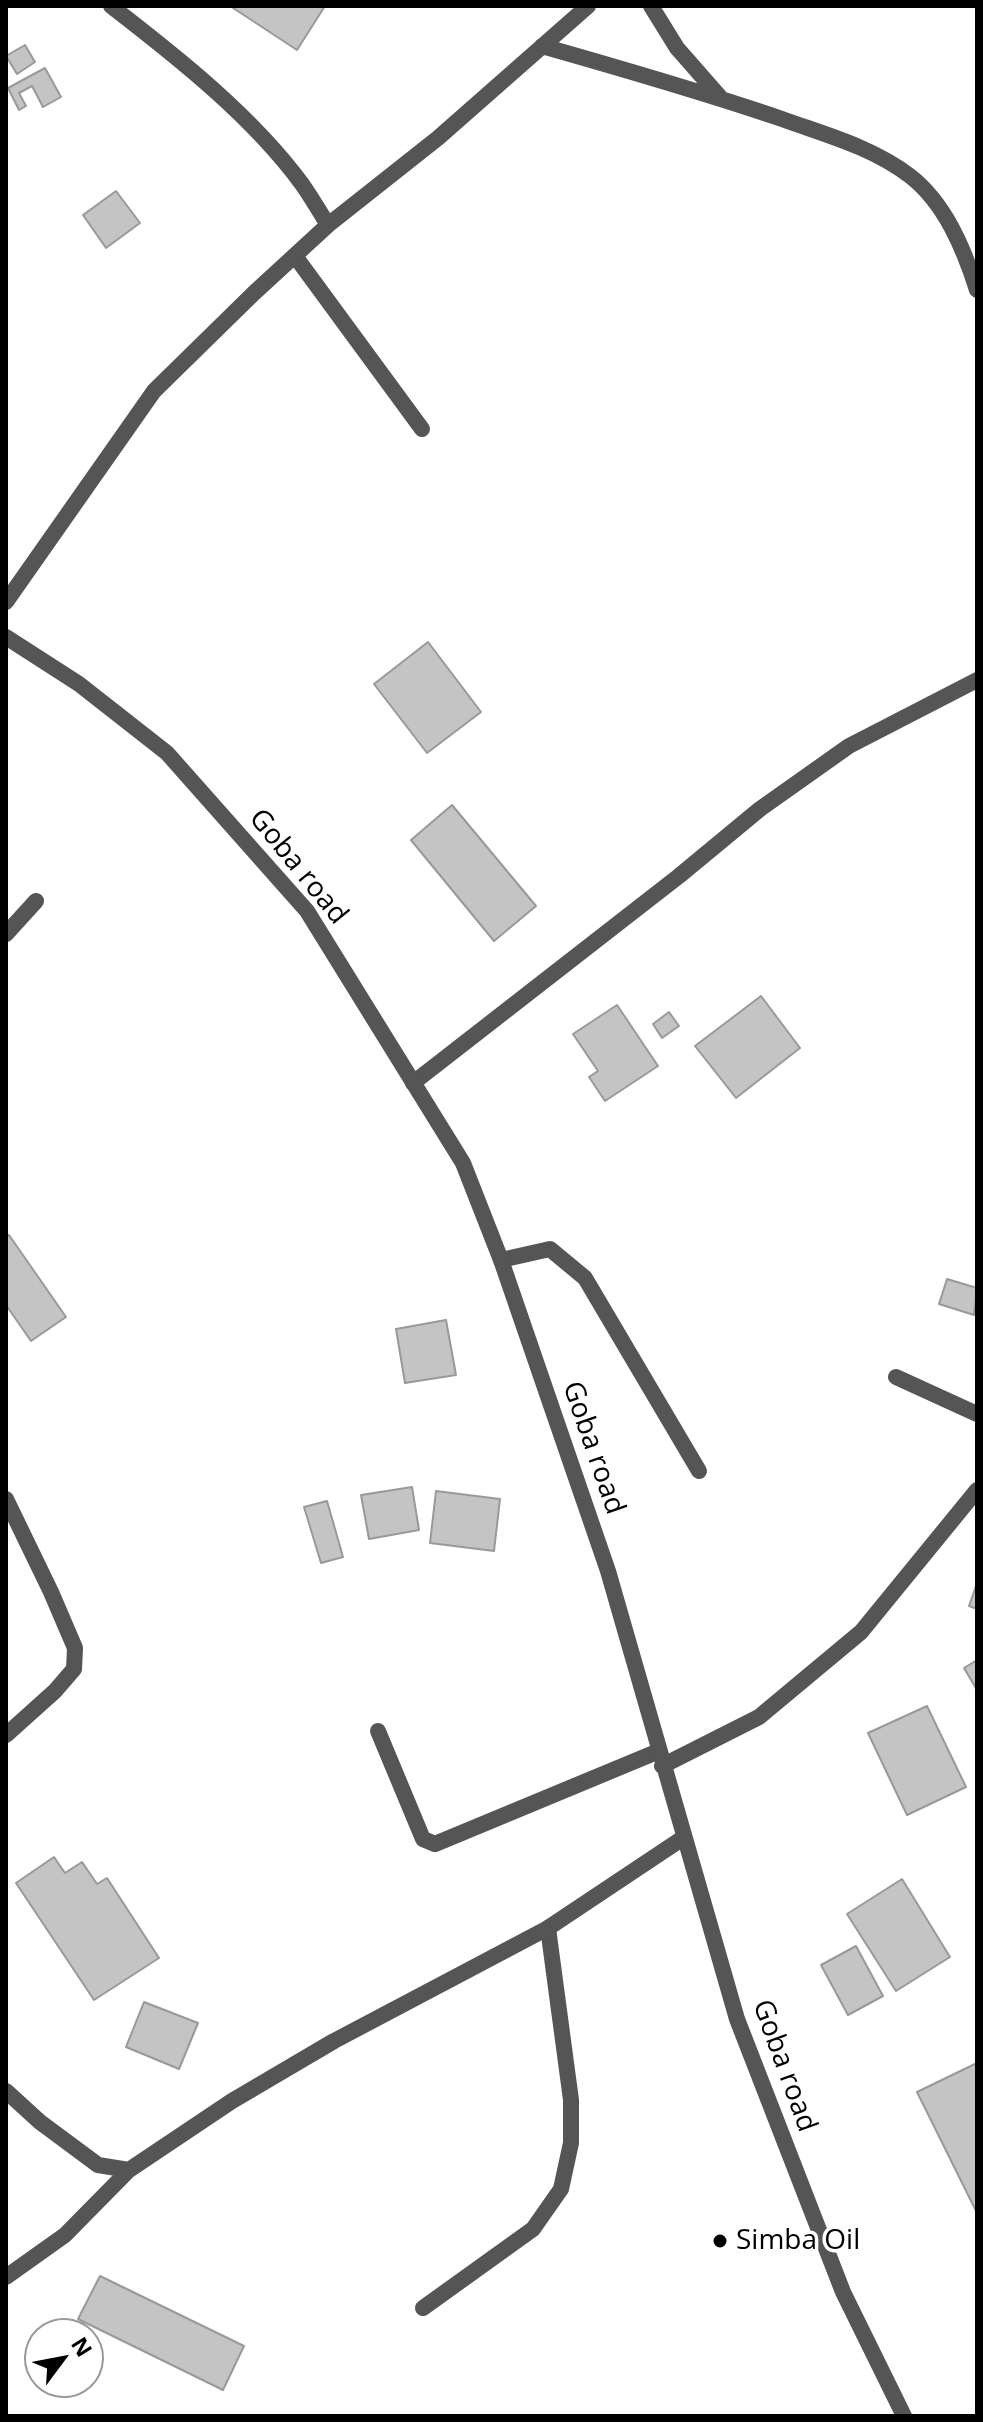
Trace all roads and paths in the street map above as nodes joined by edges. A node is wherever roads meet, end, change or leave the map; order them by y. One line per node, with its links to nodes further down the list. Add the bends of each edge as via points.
1 (111, 6): 6 (street, via 265,140)
2 (588, 6): 4 (street)
3 (651, 6): 5 (street, via 677,48)
4 (542, 46): 5 (street); 6 (street)
5 (720, 98): 8 (street, via 865,148 911,177 943,211)
6 (328, 225): 7 (street)
7 (295, 256): 9 (street); 10 (street, via 154,391)
8 (977, 290)
9 (422, 429)
10 (6, 602)
11 (6, 637): 15 (street, Goba road, via 79,684 167,753 307,911)
12 (977, 680): 15 (street, via 849,746 760,809)
13 (36, 901): 14 (street)
14 (6, 934)
15 (413, 1083): 16 (street, Goba road, via 463,1163)
16 (501, 1260): 19 (street, via 550,1249 585,1278); 24 (street, Goba road, via 608,1571)
17 (896, 1377): 18 (street)
18 (977, 1414)
19 (699, 1471)
20 (977, 1490): 24 (street, via 861,1632 759,1717)
21 (6, 1499): 23 (street, via 75,1648 74,1669)
22 (378, 1731): 24 (street, via 423,1839 435,1844)
23 (6, 1735)
24 (660, 1758): 25 (street, Goba road)
25 (683, 1838): 26 (street); 31 (street, Goba road, via 737,2019 843,2292)
26 (548, 1928): 28 (street, via 334,2041); 30 (street, via 571,2100 571,2143 561,2189 533,2229)
27 (6, 2091): 28 (street, via 98,2165)
28 (129, 2170): 29 (street, via 65,2235)
29 (6, 2277)
30 (423, 2308)
31 (904, 2416)

